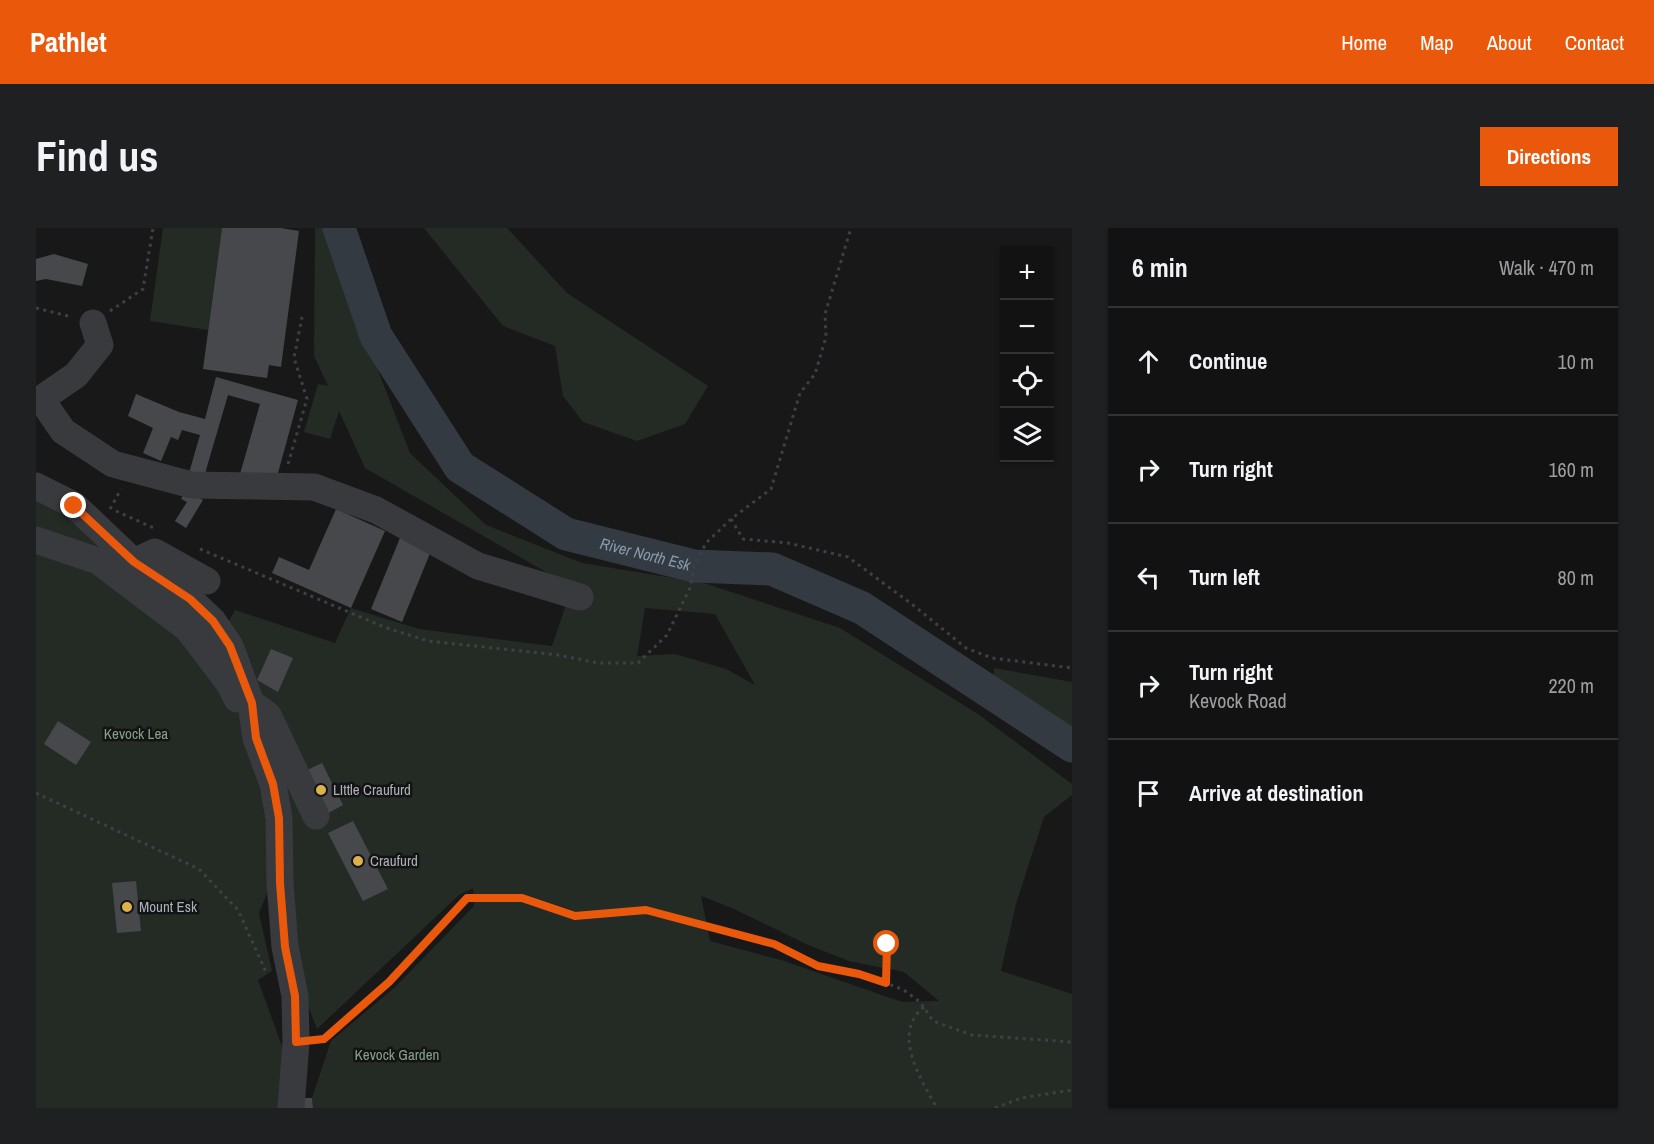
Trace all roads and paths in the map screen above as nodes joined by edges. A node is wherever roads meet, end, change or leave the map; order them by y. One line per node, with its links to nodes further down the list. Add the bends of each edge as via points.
1 (153, 228): 5 (path, via 143,289)
2 (851, 228): 10 (path, via 825,314 826,337 815,374 800,393 771,489)
3 (36, 308): 5 (path)
4 (302, 317): 8 (path, via 294,358 307,399)
5 (93, 323): 6 (street, via 100,345 76,375)
6 (38, 400): 8 (street, via 63,430 113,464 192,485)
7 (36, 486): 14 (street, via 74,506)
8 (282, 486): 16 (street, via 314,487 376,510 478,566)
9 (111, 509): 11 (path)
10 (731, 519): 13 (path, via 706,543 667,635 638,663 598,663 428,641 384,627); 17 (path, via 743,539 788,543 848,557 966,648 992,658)
11 (163, 533)
12 (36, 540): 19 (street, via 98,561 188,629 229,683)
13 (195, 547)
14 (134, 562): 15 (street, via 155,552); 18 (street, via 190,599 213,621 230,646)
15 (207, 581)
16 (580, 597)
17 (1072, 668)
18 (252, 703): 19 (street); 21 (street, via 268,715)
19 (256, 738): 26 (street, via 273,784 279,818 280,883 285,947 295,996)
20 (36, 793): 23 (path, via 199,869 238,910)
21 (316, 816)
22 (887, 944): 24 (path)
23 (269, 981)
24 (886, 983): 25 (path, via 904,990); 26 (path, via 818,966 774,944 646,910 575,916 522,898 467,898 389,982 324,1039)
25 (924, 1007): 27 (path, via 933,1021 972,1035); 30 (path, via 915,1015 908,1034 917,1074)
26 (296, 1042): 29 (street)
27 (1072, 1042)
28 (1072, 1090): 31 (path, via 1021,1098)
29 (291, 1108)
30 (937, 1108)
31 (995, 1108)

